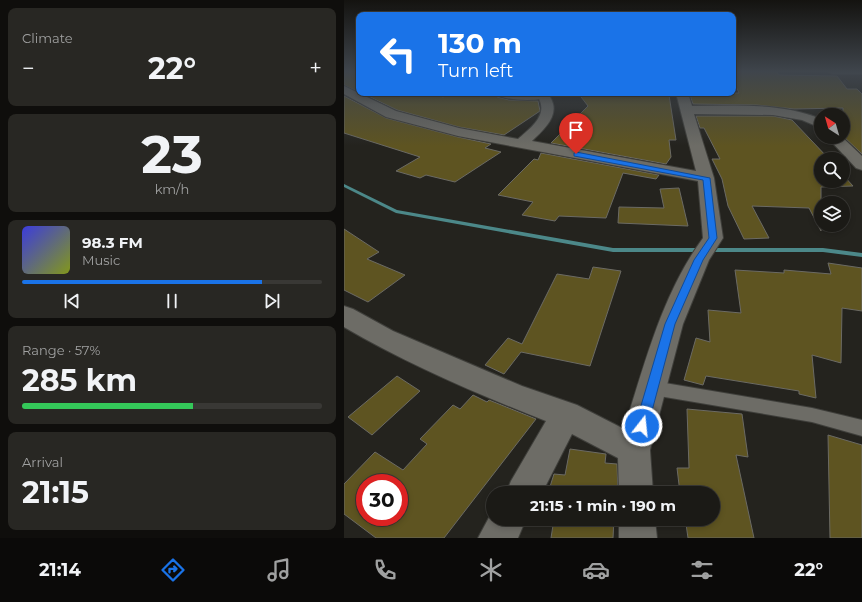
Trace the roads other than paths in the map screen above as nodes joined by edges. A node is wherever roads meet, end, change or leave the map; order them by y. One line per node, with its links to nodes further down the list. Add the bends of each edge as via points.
1 (357, 96): 7 (street)
2 (367, 96): 7 (street)
3 (516, 96): 4 (street)
4 (535, 96)
5 (546, 96): 10 (street, via 547,115)
6 (683, 96): 8 (street)
7 (361, 98): 10 (street, via 391,114 458,132)
8 (687, 110): 9 (street, via 779,111 795,113); 13 (street)
9 (814, 121)
10 (521, 144): 13 (street)
11 (841, 144): 12 (street)
12 (862, 165)
13 (706, 178): 15 (street, via 713,238 698,260 670,324)
14 (344, 315): 16 (street, via 384,338 512,395)
15 (652, 388): 17 (lane, via 812,415); 18 (street)
16 (566, 415): 18 (street); 19 (street)
17 (862, 428)
18 (634, 450): 20 (street)
19 (526, 486)
20 (636, 486)
21 (504, 526): 23 (street)
22 (637, 526): 24 (street)
23 (497, 538)
24 (638, 538)

